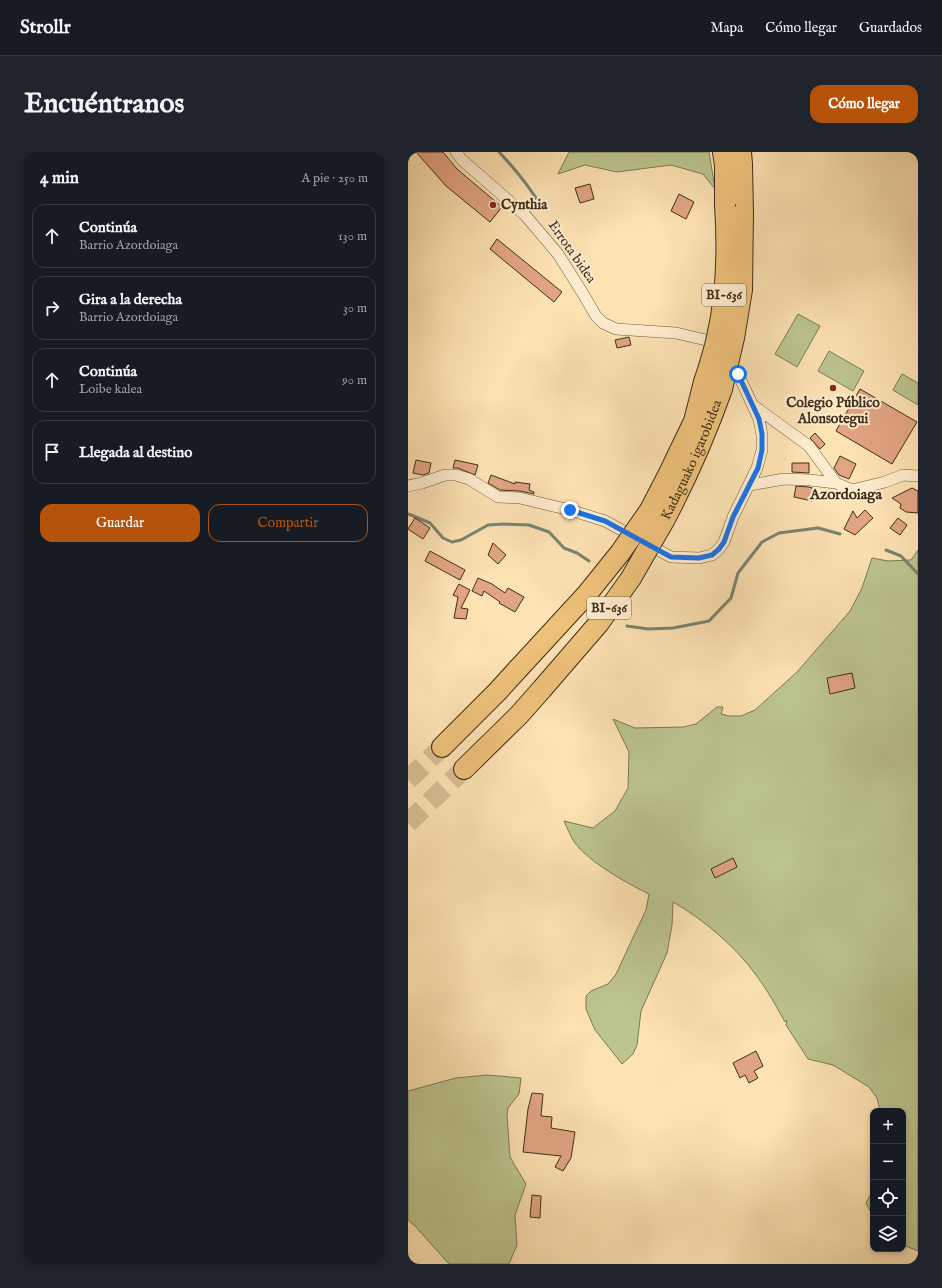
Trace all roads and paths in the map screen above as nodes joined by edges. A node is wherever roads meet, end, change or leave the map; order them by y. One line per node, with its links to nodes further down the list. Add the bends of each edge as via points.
1 (456, 152): 5 (street, Errota bidea, via 534,225 558,254 596,316 603,323 616,330 676,333 706,340 722,352 738,374)
2 (723, 152): 4 (highway, Kadaguako igarobidea / BI-636, bridge, via 727,258)
3 (741, 152): 4 (highway, Kadaguako igarobidea / BI-636, bridge, via 742,290 734,338)
4 (713, 385): 10 (highway, Kadaguako igarobidea / BI-636, via 670,473)
5 (752, 405): 7 (street, via 809,446); 8 (street, Errota bidea, via 759,419 762,450 758,468)
6 (918, 476): 7 (street, via 903,476 852,490)
7 (836, 483): 8 (street, via 784,479)
8 (750, 485): 9 (street, Errota bidea, via 733,517 724,542 712,555 699,558 671,557 605,521 520,498 498,497 469,479 456,475 444,474)
9 (408, 486)
10 (658, 515): 11 (highway, Kadaguako igarobidea / BI-636, bridge, via 498,691); 12 (highway, Kadaguako igarobidea / BI-636, bridge, via 631,578 599,623 519,715)
11 (442, 747)
12 (464, 769)

